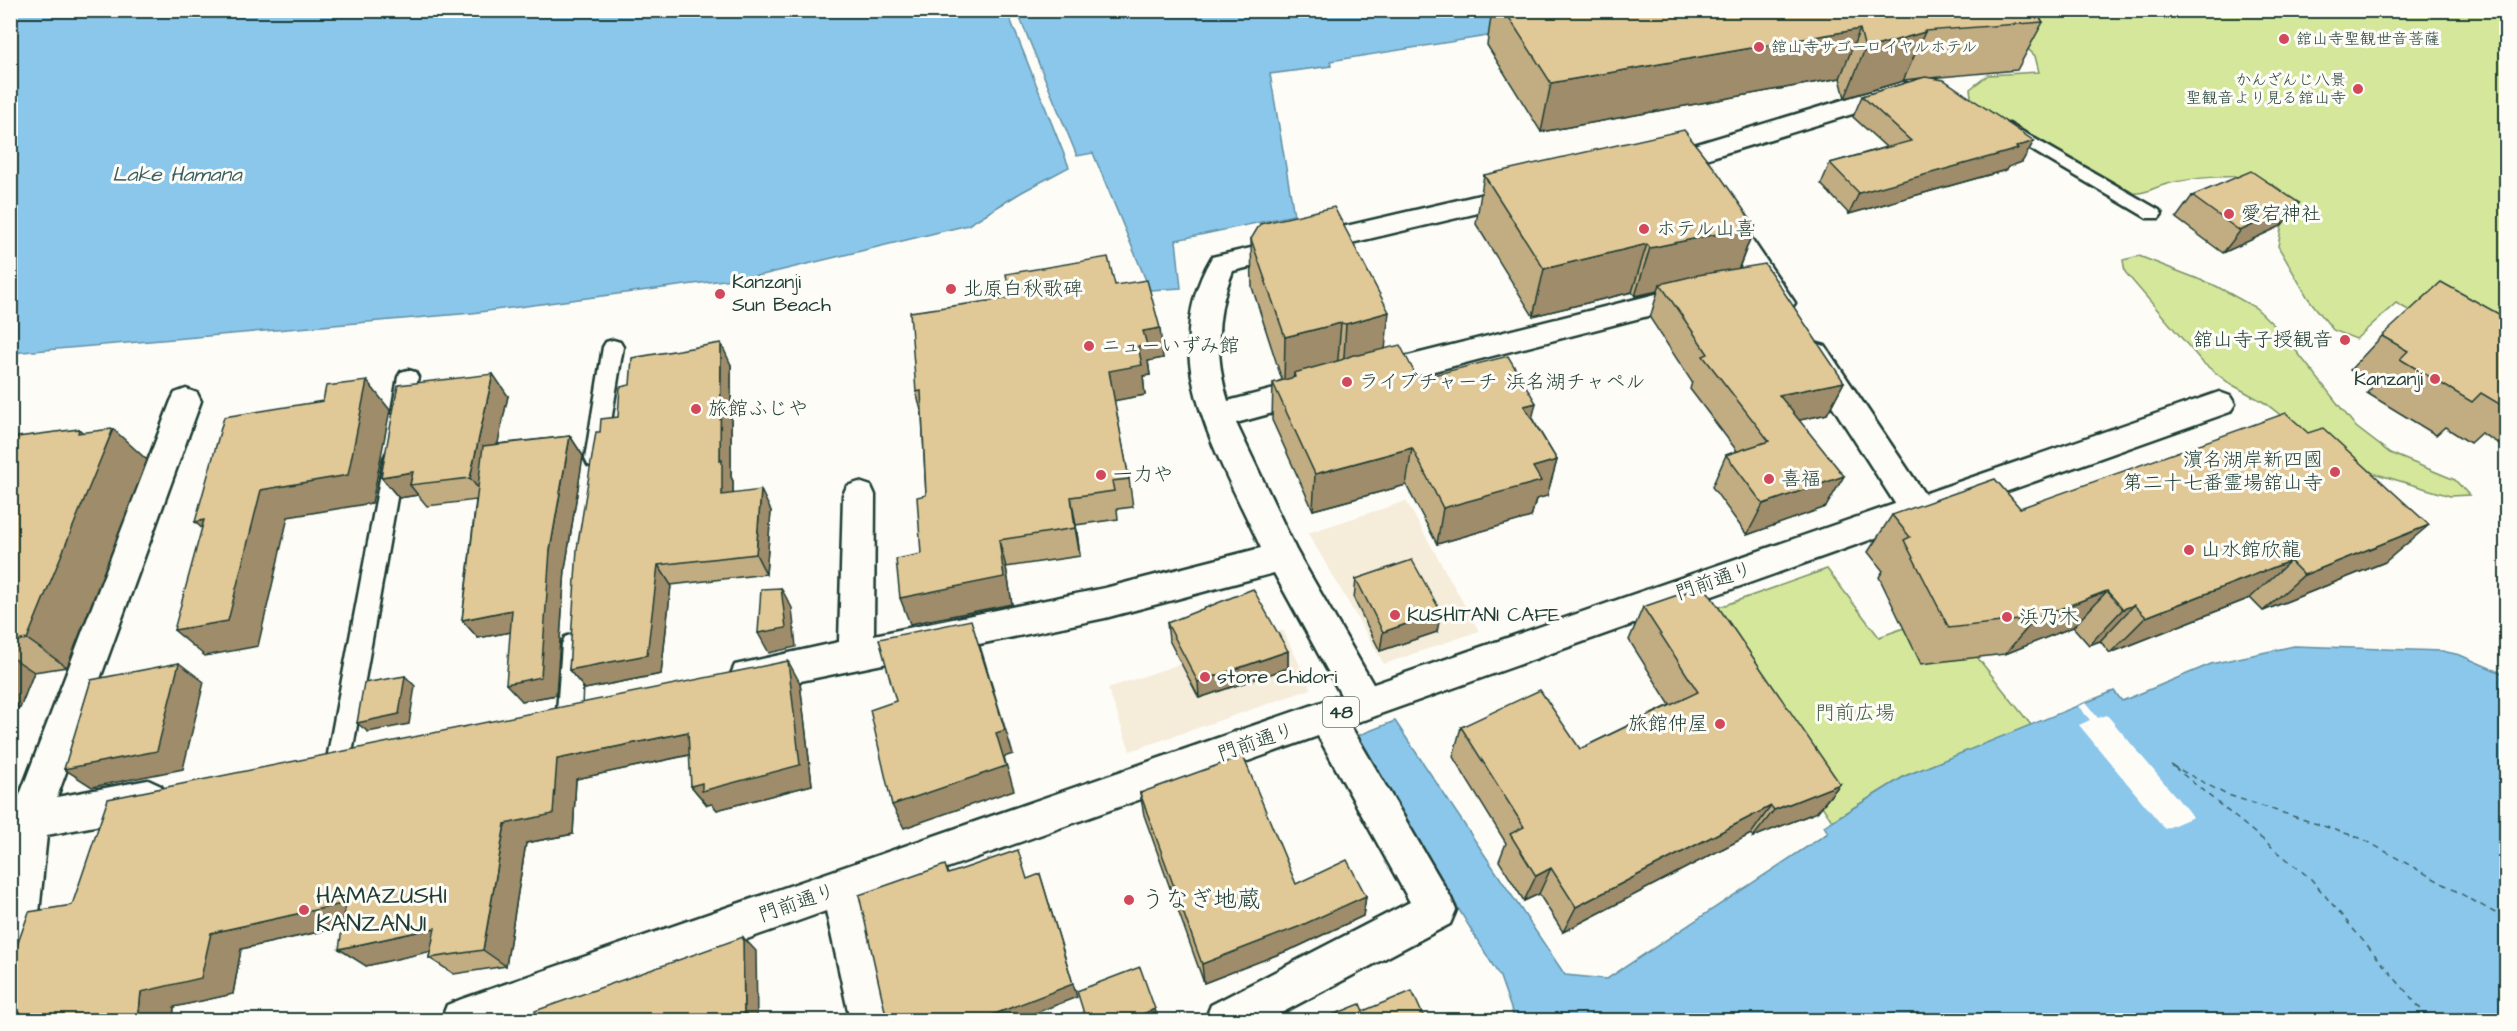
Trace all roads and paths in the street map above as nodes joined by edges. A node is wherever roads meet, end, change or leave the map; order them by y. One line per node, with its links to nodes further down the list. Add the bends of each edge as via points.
1 (1927, 87): 5 (street, via 1900,91 1672,159)
2 (1994, 120): 4 (lane)
3 (1552, 187): 10 (street, via 1222,264 1209,294 1203,343 1206,379)
4 (2153, 214)
5 (1766, 282): 10 (street, via 1686,296); 13 (street)
6 (613, 347): 11 (lane)
7 (408, 377): 24 (lane)
8 (186, 401): 27 (street)
9 (2219, 404): 13 (street, 門前通り / 48)
10 (1217, 416): 14 (street)
11 (593, 476)
12 (859, 495): 16 (street)
13 (1917, 510): 18 (street, 門前通り / 48)
14 (1282, 557): 16 (street, via 1105,603); 18 (street)
15 (574, 629): 20 (lane)
16 (856, 654): 17 (street)
17 (718, 682)
18 (1365, 704): 21 (street, 門前通り / 48)
19 (603, 705): 20 (street)
20 (569, 712): 22 (street)
21 (1326, 718): 28 (street, 門前通り / 48); 32 (street, via 1436,910)
22 (535, 719)
23 (373, 752): 24 (street)
24 (339, 759): 25 (street)
25 (304, 766)
26 (178, 792): 27 (street)
27 (20, 823): 29 (street, via 17,933)
28 (841, 888): 30 (street, 門前通り / 48); 31 (street)
29 (10, 953)
30 (469, 1019)
31 (870, 1020)
32 (1226, 1020)

